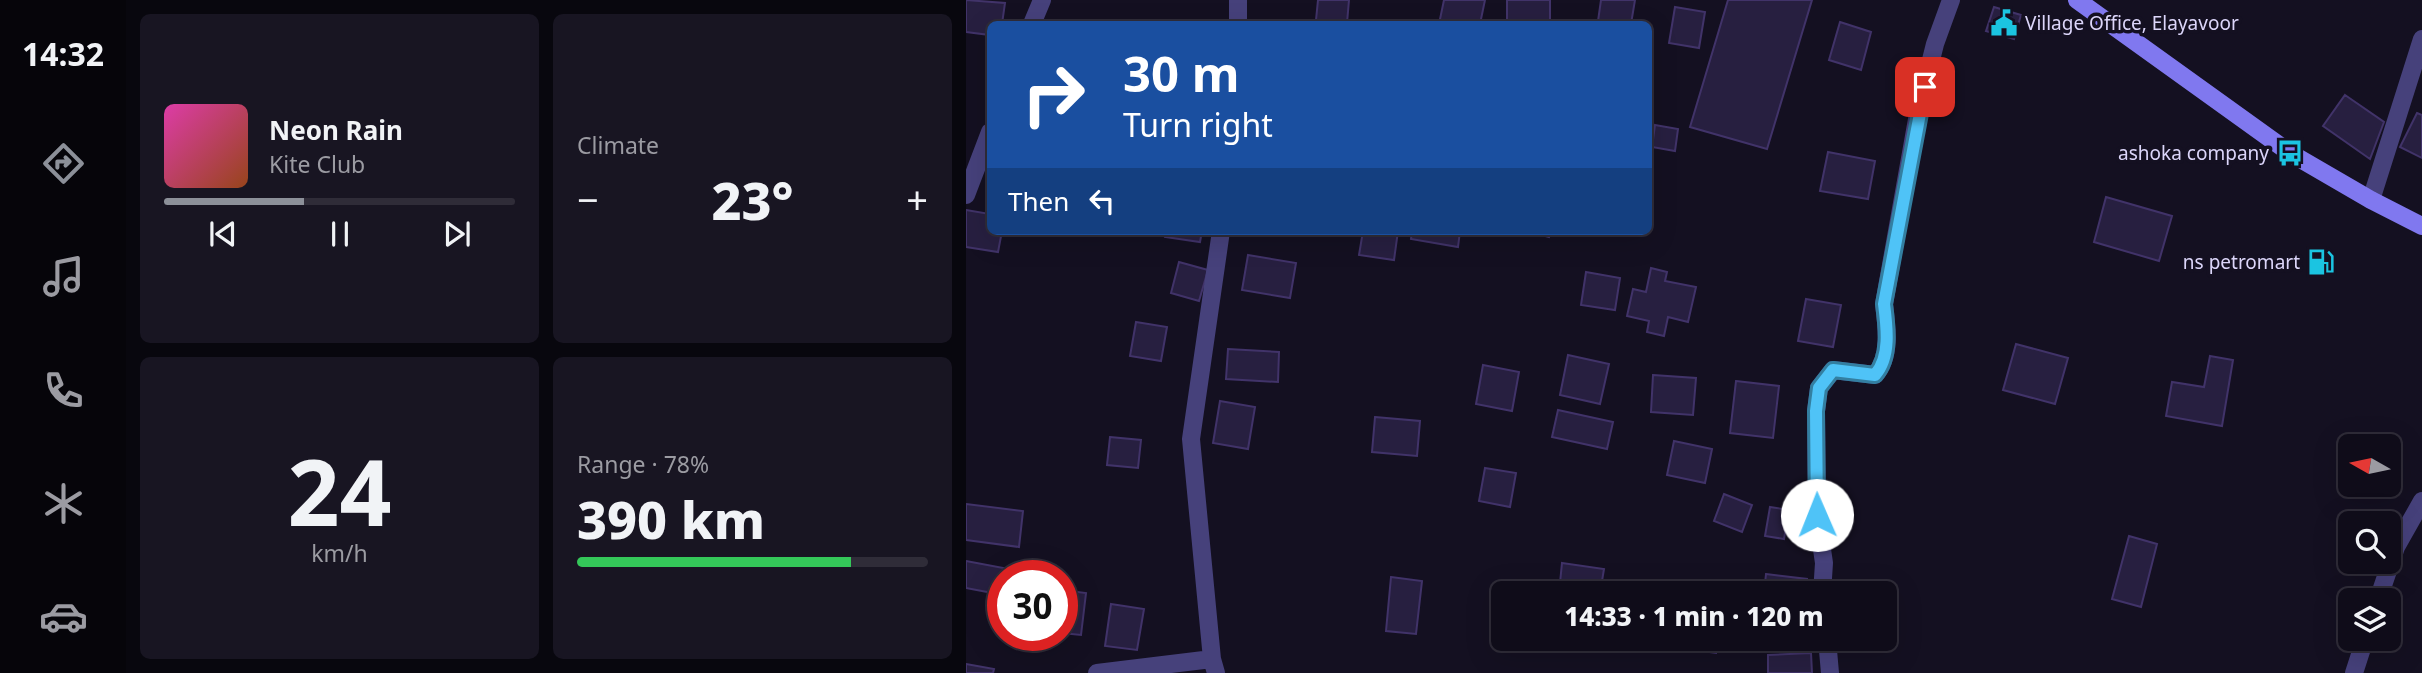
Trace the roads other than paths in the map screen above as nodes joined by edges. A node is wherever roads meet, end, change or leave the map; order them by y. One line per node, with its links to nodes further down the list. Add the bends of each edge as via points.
1 (1042, 0): 5 (street)
2 (1238, 0): 6 (street)
3 (1951, 0): 14 (street, via 1919,108 1884,304 1887,328 1882,367 1875,375 1833,370 1819,388 1816,483)
4 (2077, 0): 10 (main road, via 2290,153)
5 (1033, 21)
6 (1238, 21)
7 (2422, 39): 10 (street)
8 (987, 140): 9 (street)
9 (966, 195)
10 (2371, 201): 11 (main road)
11 (2422, 226)
12 (1220, 235): 18 (street, via 1191,439)
13 (2422, 501): 15 (street, via 2396,547)
14 (1823, 581)
15 (2382, 588)
16 (1828, 651): 20 (street)
17 (2361, 651): 21 (street)
18 (1214, 666): 19 (street)
19 (1097, 673)
20 (1830, 673)
21 (2354, 673)

